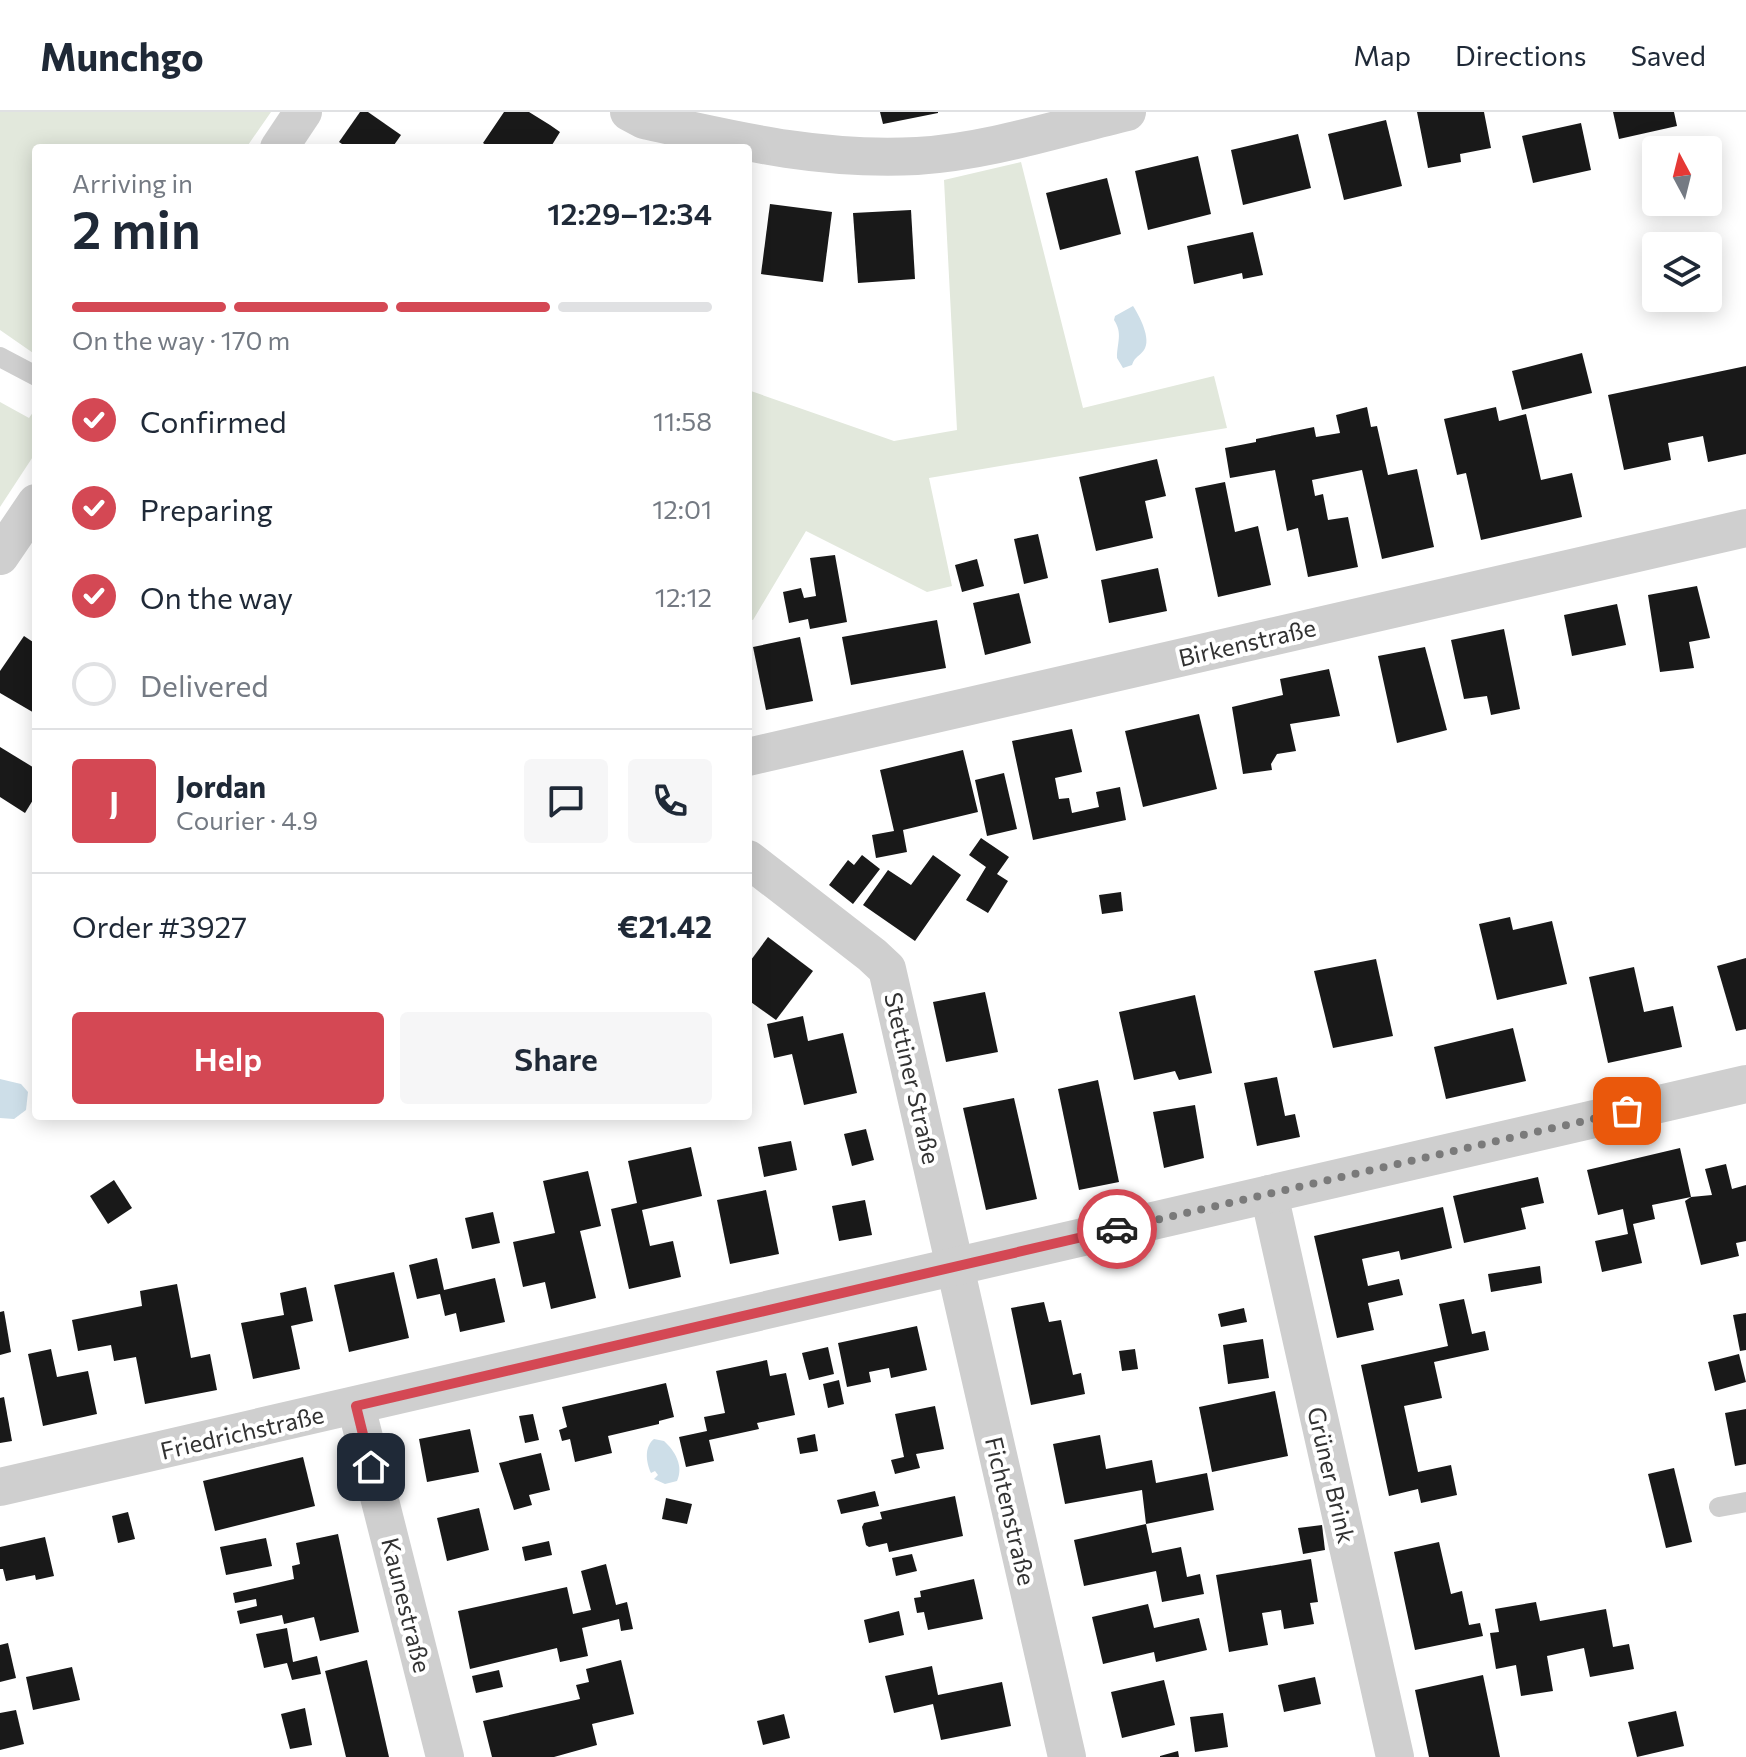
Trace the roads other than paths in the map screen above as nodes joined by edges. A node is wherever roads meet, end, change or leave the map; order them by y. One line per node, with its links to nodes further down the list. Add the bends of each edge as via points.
1 (303, 112): 4 (street)
2 (629, 112): 3 (street, via 644,120 775,149 919,156)
3 (1127, 112)
4 (282, 144)
5 (0, 357): 6 (lane)
6 (32, 374)
7 (32, 509): 9 (street)
8 (1746, 528): 10 (street, Birkenstraße)
9 (0, 556)
10 (752, 756)
11 (752, 862): 14 (street, Stettiner Straße, via 887,969)
12 (1746, 1084): 13 (street, Friedrichstraße)
13 (1269, 1194): 14 (street, Friedrichstraße); 21 (street, Grüner Brink)
14 (956, 1266): 15 (street, Friedrichstraße); 20 (street, Fichtenstraße)
15 (356, 1406): 16 (street, Friedrichstraße); 19 (street, Kaunestraße)
16 (0, 1487)
17 (1746, 1502): 18 (lane)
18 (1719, 1507)
19 (445, 1757)
20 (1067, 1757)
21 (1395, 1757)

